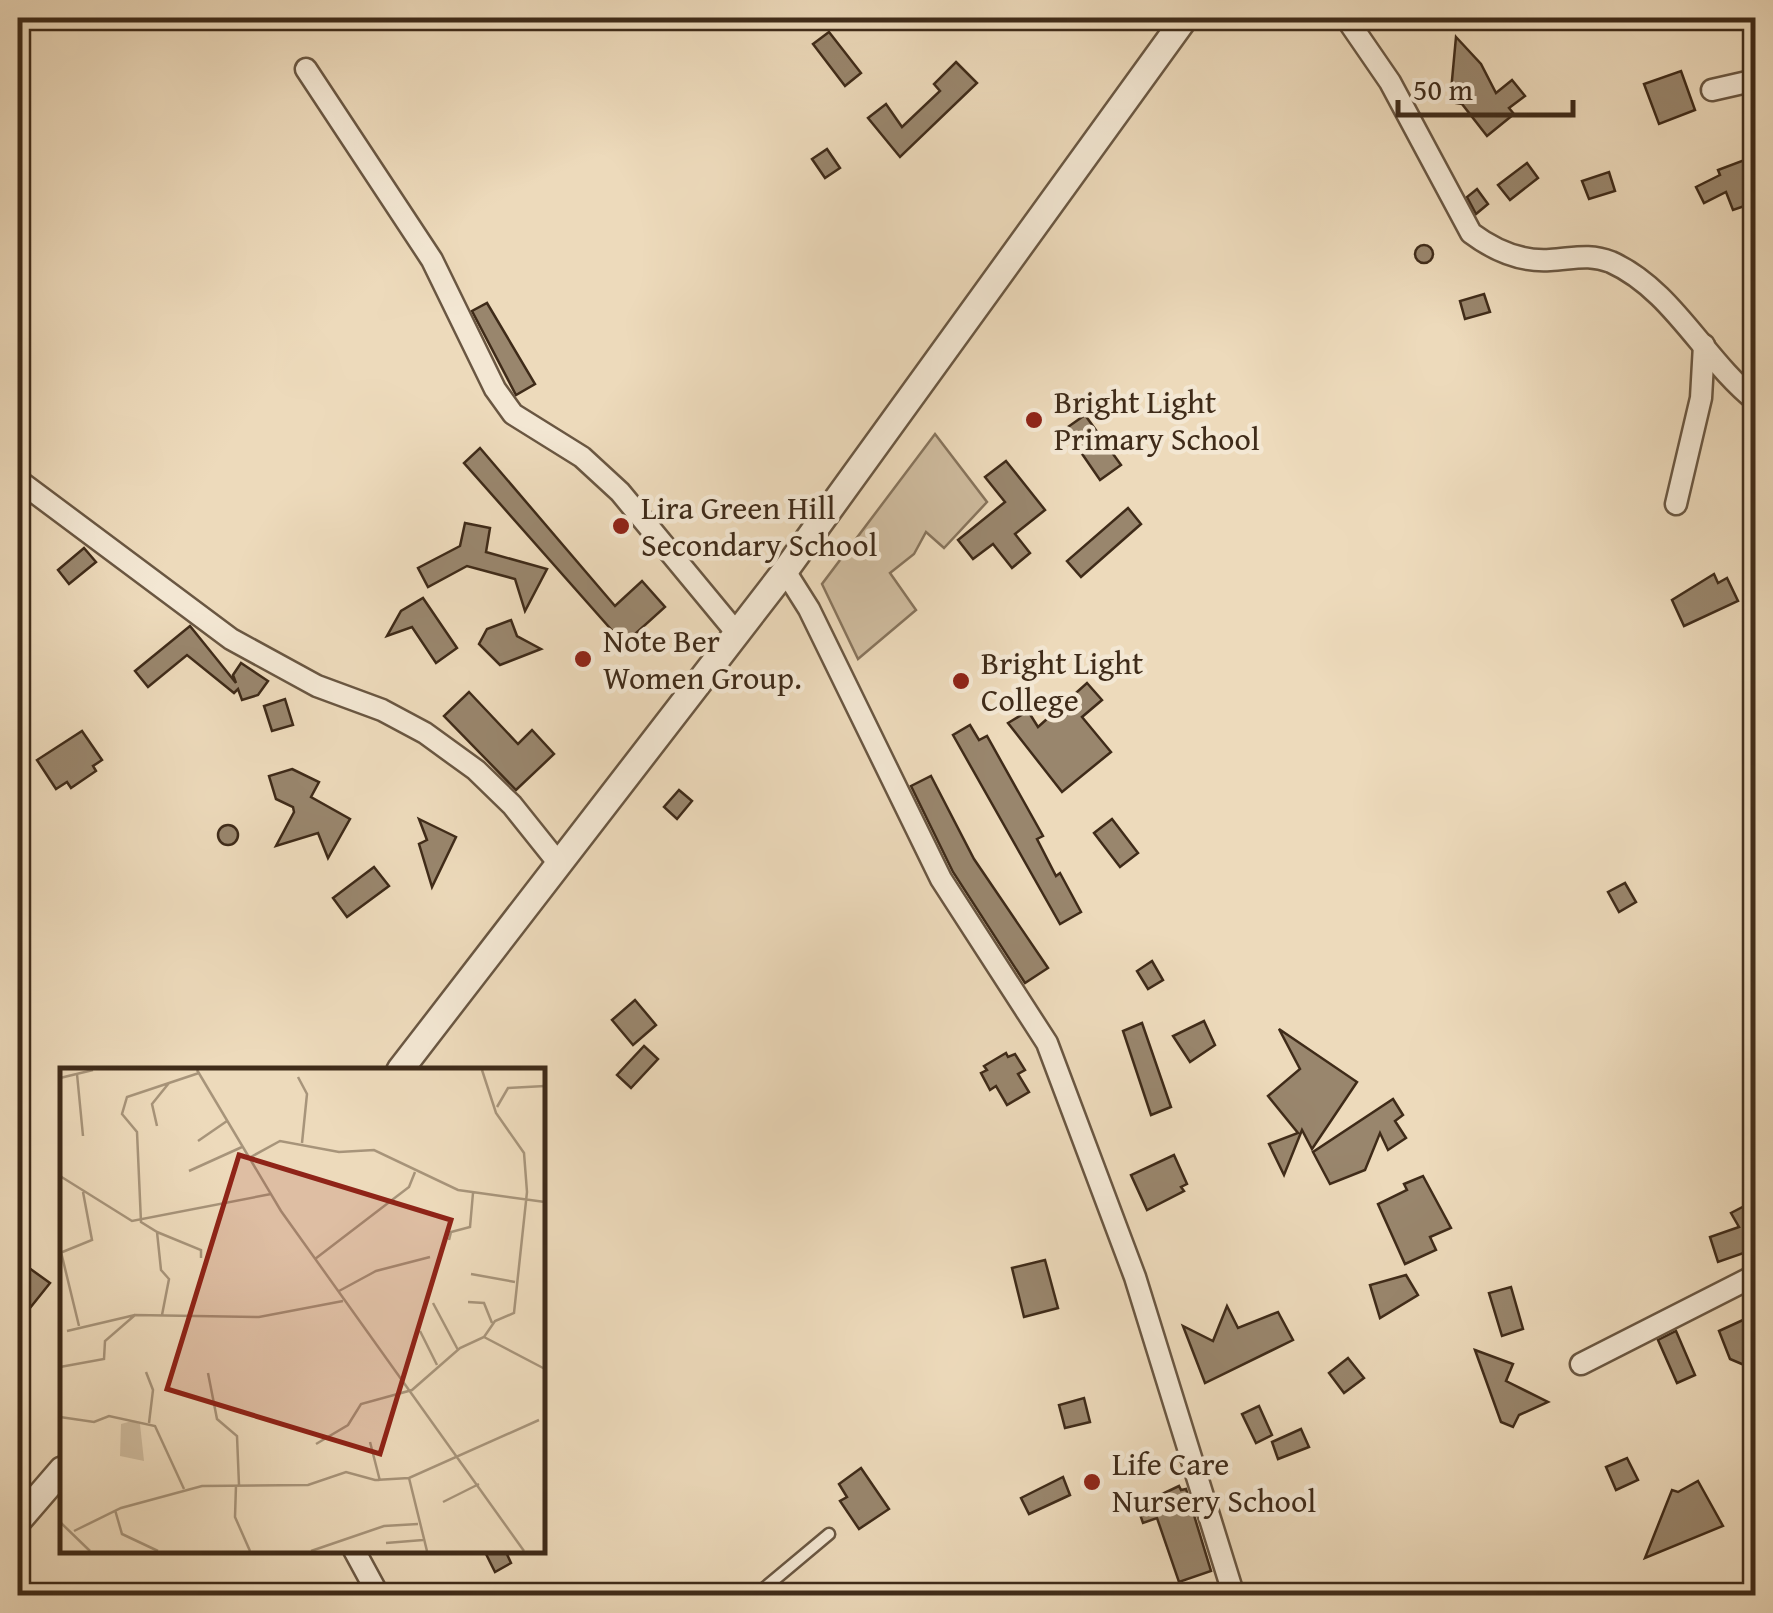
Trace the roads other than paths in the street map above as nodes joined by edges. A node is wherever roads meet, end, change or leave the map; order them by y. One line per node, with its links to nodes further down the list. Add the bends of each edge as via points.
1 (1185, 18): 10 (street)
2 (1346, 18): 6 (street, via 1400,99 1472,233 1512,256 1588,255 1611,262 1642,281)
3 (306, 69): 11 (street, via 432,260 495,390 514,414 582,457 620,492)
4 (1756, 80): 5 (street)
5 (1712, 90)
6 (1704, 345): 7 (street); 9 (street, via 1700,398)
7 (1756, 402)
8 (18, 480): 12 (street, via 232,638 317,686 426,733 512,805)
9 (1676, 504)
10 (785, 571): 11 (street); 22 (street, via 941,879 1047,1043 1135,1278)
11 (735, 631): 12 (street)
12 (560, 865): 13 (street)
13 (402, 1068)
14 (1756, 1275): 15 (street)
15 (1582, 1364)
16 (60, 1472): 17 (street)
17 (18, 1521)
18 (829, 1534): 21 (lane)
19 (356, 1553): 20 (street)
20 (379, 1596)
21 (755, 1596)
22 (1234, 1596)

